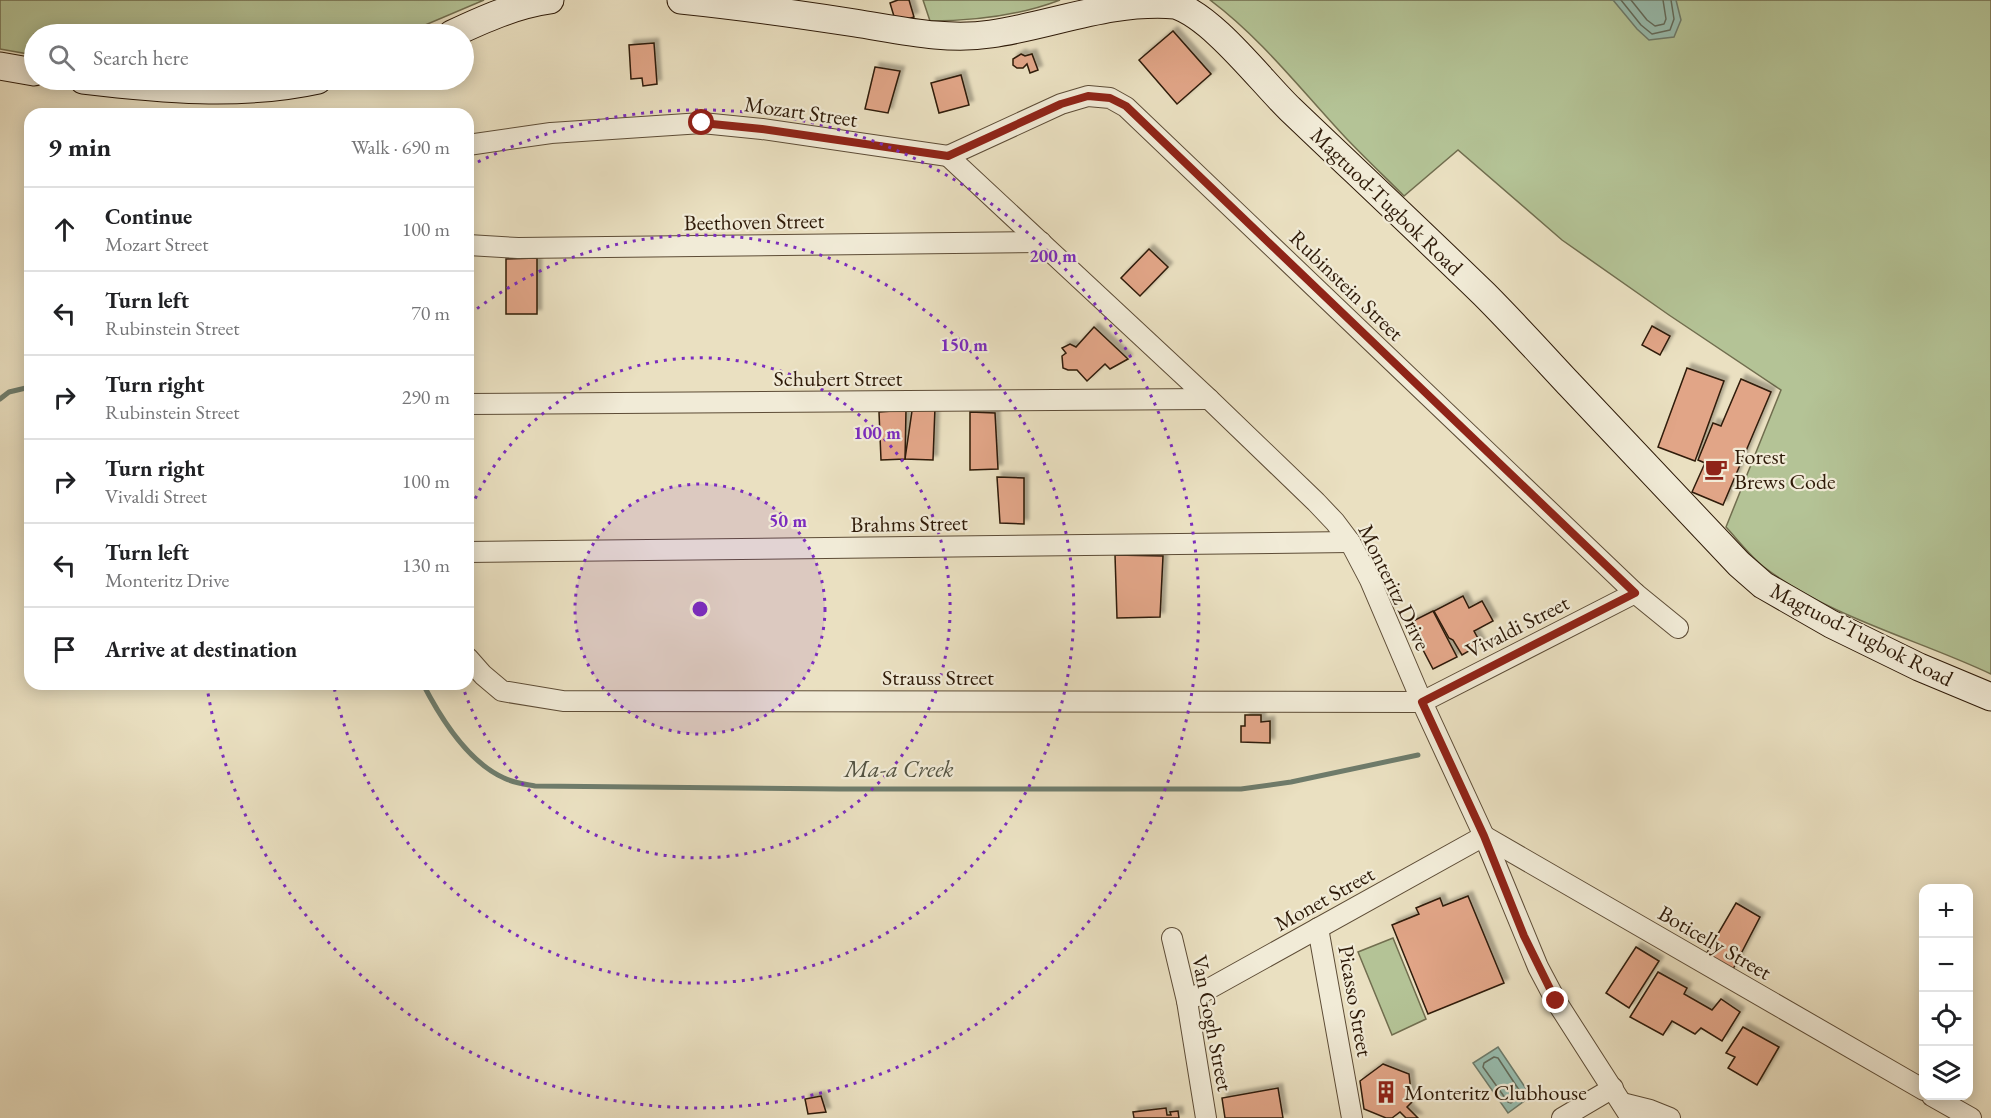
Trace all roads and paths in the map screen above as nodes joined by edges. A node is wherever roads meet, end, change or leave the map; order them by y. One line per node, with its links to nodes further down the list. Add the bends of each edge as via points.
1 (550, 0): 3 (main road)
2 (681, 0): 17 (main road, Magtuod-Tugbok Road, via 961,37 1002,32 1096,3 1126,0 1177,5 1214,30 1286,105 1486,296 1763,585 1851,634)
3 (474, 24)
4 (0, 66): 5 (main road)
5 (24, 70)
6 (474, 144): 7 (street, Mozart Street, via 551,132 702,123)
7 (948, 156): 8 (street, Monteritz Drive); 14 (street, Rubinstein Street, via 1061,104 1088,96 1110,98 1126,106)
8 (1041, 242): 9 (street, Beethoven Street, via 529,248); 10 (street, Monteritz Drive)
9 (474, 245)
10 (1209, 399): 11 (street, Schubert Street); 12 (street, Monteritz Drive, via 1316,502)
11 (474, 404)
12 (1350, 542): 13 (street, Brahms Street); 18 (street, Monteritz Drive)
13 (474, 552)
14 (1635, 593): 15 (street, Rubinstein Street); 18 (street, Vivaldi Street)
15 (1678, 628)
16 (474, 665): 18 (street, Strauss Street, via 502,691 563,701)
17 (1991, 697)
18 (1422, 702): 19 (street, Monteritz Drive)
19 (1484, 836): 20 (street, Monet Street); 23 (street, Boticelly Street); 25 (street, Monteritz Drive, via 1538,967)
20 (1318, 928): 22 (street, Monet Street); 27 (street, Picasso Street)
21 (1172, 938): 22 (street, Van Gogh Street)
22 (1187, 1001): 26 (street, Van Gogh Street)
23 (1919, 1088)
24 (1940, 1100): 30 (street)
25 (1622, 1103): 28 (street); 29 (street)
26 (1206, 1118)
27 (1352, 1118)
28 (1562, 1118)
29 (1670, 1118)
30 (1971, 1118)

